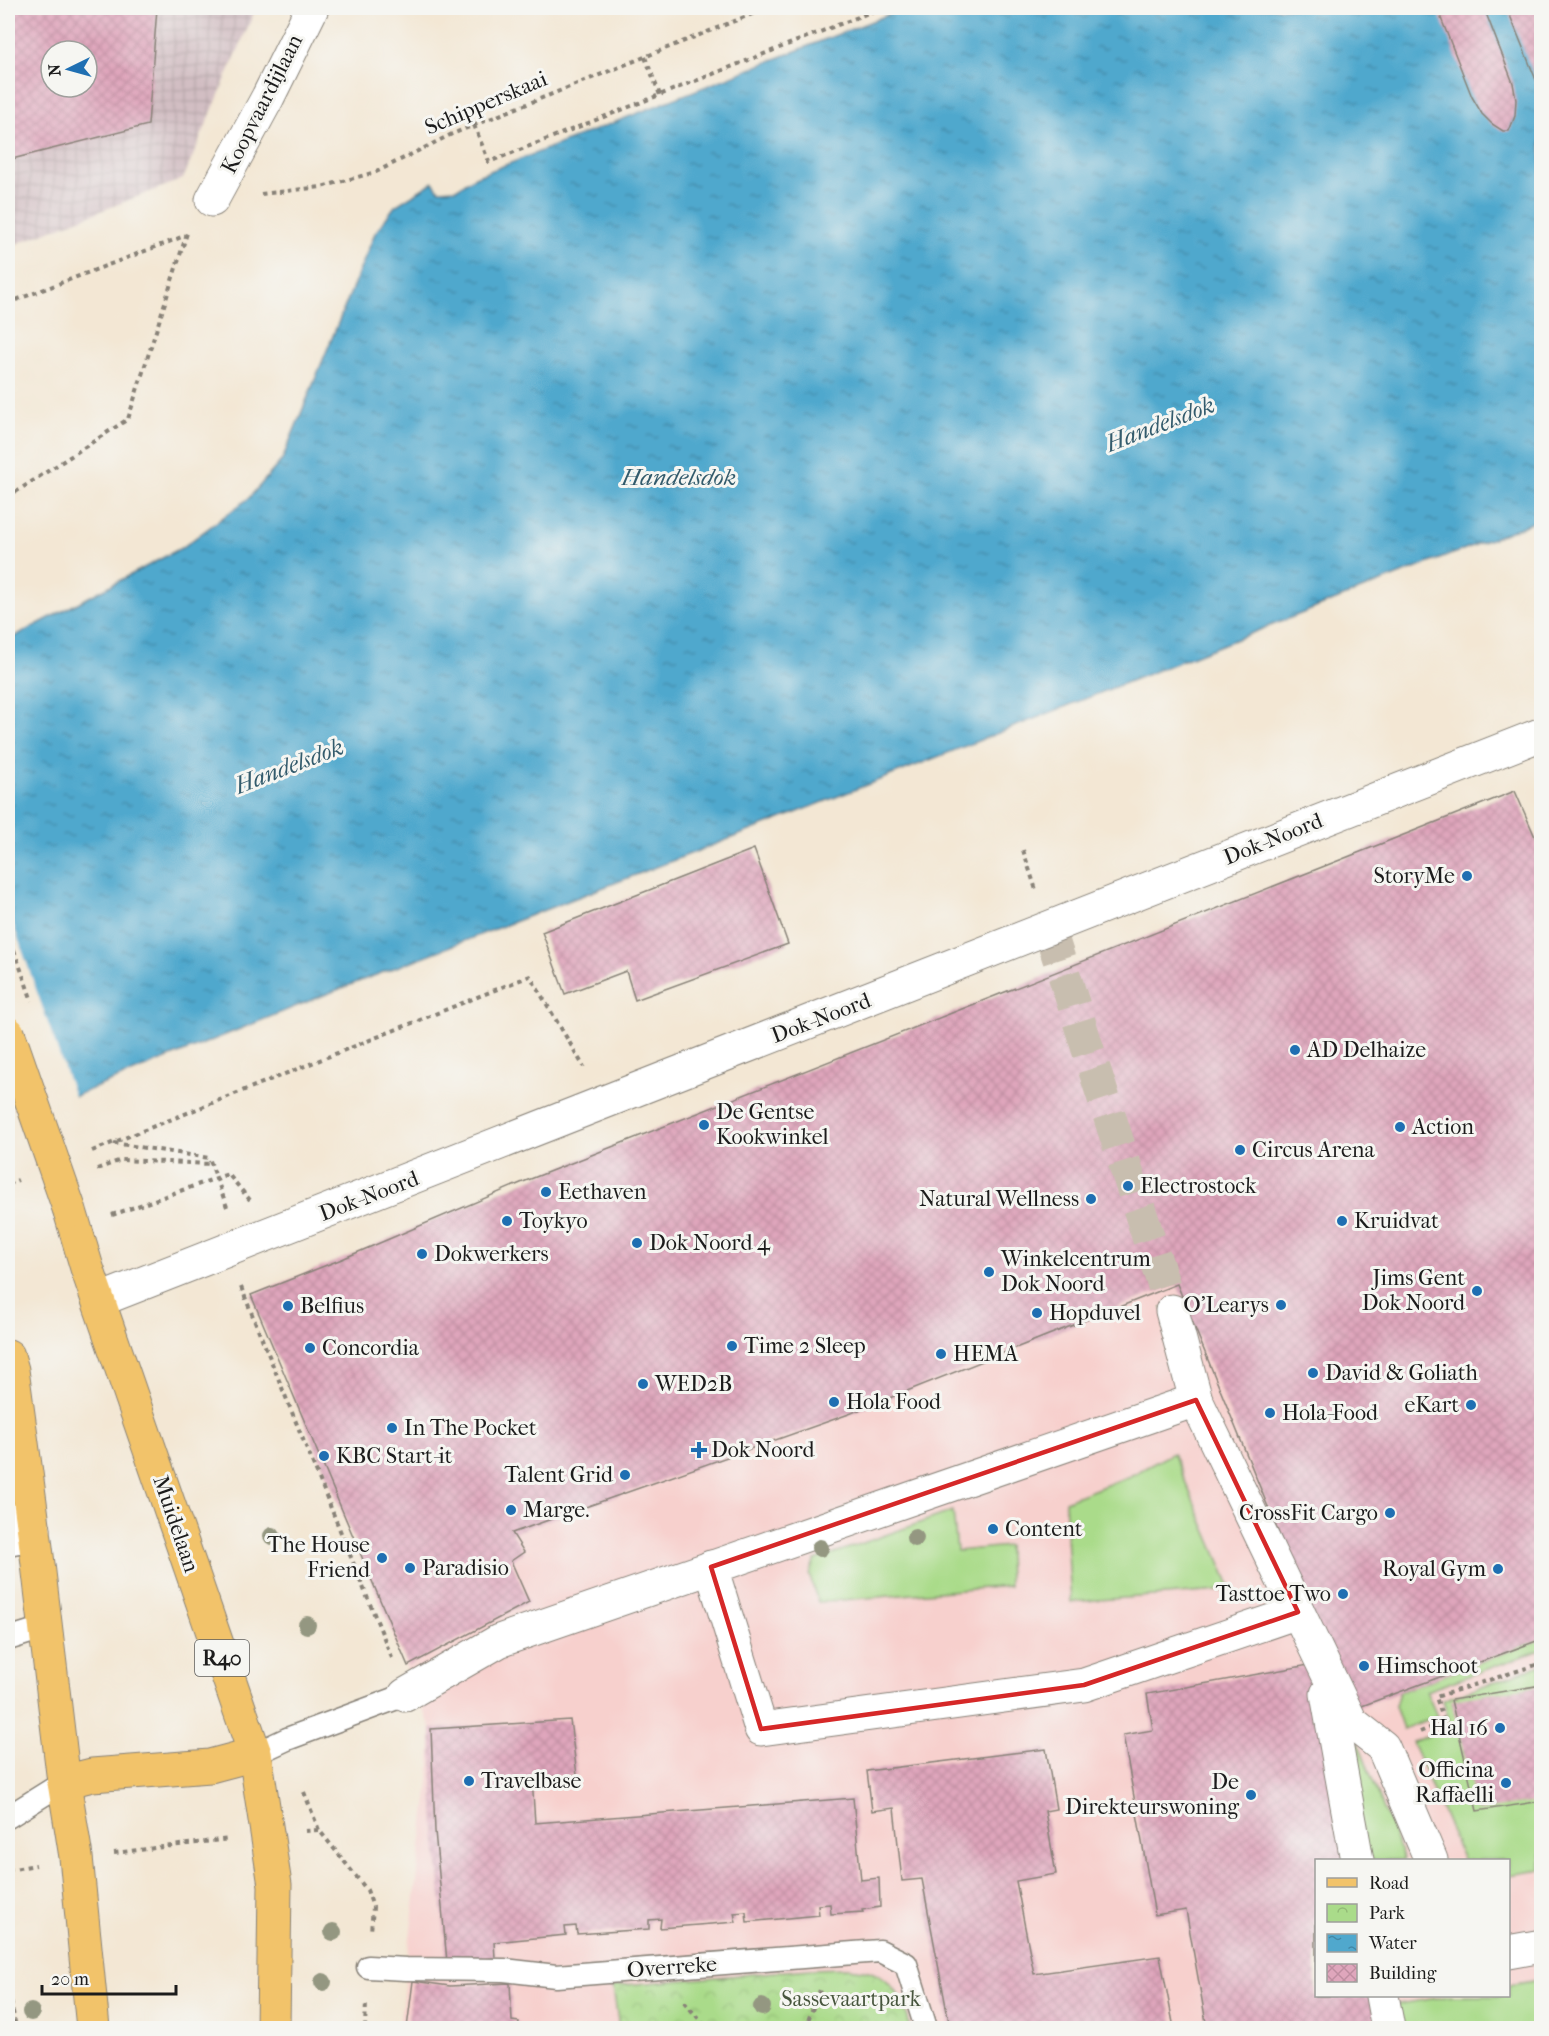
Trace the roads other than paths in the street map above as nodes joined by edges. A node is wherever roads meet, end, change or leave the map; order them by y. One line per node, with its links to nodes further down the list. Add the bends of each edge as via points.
1 (312, 8): 2 (street, Koopvaardijlaan)
2 (212, 200)
3 (1541, 735): 5 (street, Dok-Noord)
4 (8, 1033): 5 (main road, Muidelaan / R40, bridge)
5 (100, 1300): 16 (main road, Muidelaan / R40)
6 (1172, 1311): 8 (street)
7 (8, 1356): 9 (main road)
8 (1196, 1400): 10 (street); 11 (street)
9 (21, 1533): 12 (main road)
10 (711, 1567): 11 (street, via 761,1729 1084,1684); 15 (street, via 499,1641)
11 (1298, 1612): 14 (street)
12 (46, 1628): 13 (lane); 17 (main road)
13 (8, 1638)
14 (1321, 1660): 19 (street); 20 (street, via 1351,1722 1383,1747)
15 (405, 1695): 16 (lane)
16 (255, 1754): 17 (main road, via 210,1766 92,1775); 26 (main road, Muidelaan / R40, via 275,1885)
17 (64, 1782): 18 (lane); 25 (main road, via 76,1857)
18 (8, 1817)
19 (1357, 1859)
20 (1431, 1859)
21 (1542, 1946): 22 (street)
22 (1510, 1952)
23 (368, 1967): 27 (lane, Overreke, via 504,1970 556,1976 880,1951 906,1964)
24 (1382, 1997): 28 (street)
25 (93, 2028)
26 (273, 2028)
27 (926, 2028)
28 (1388, 2028)

